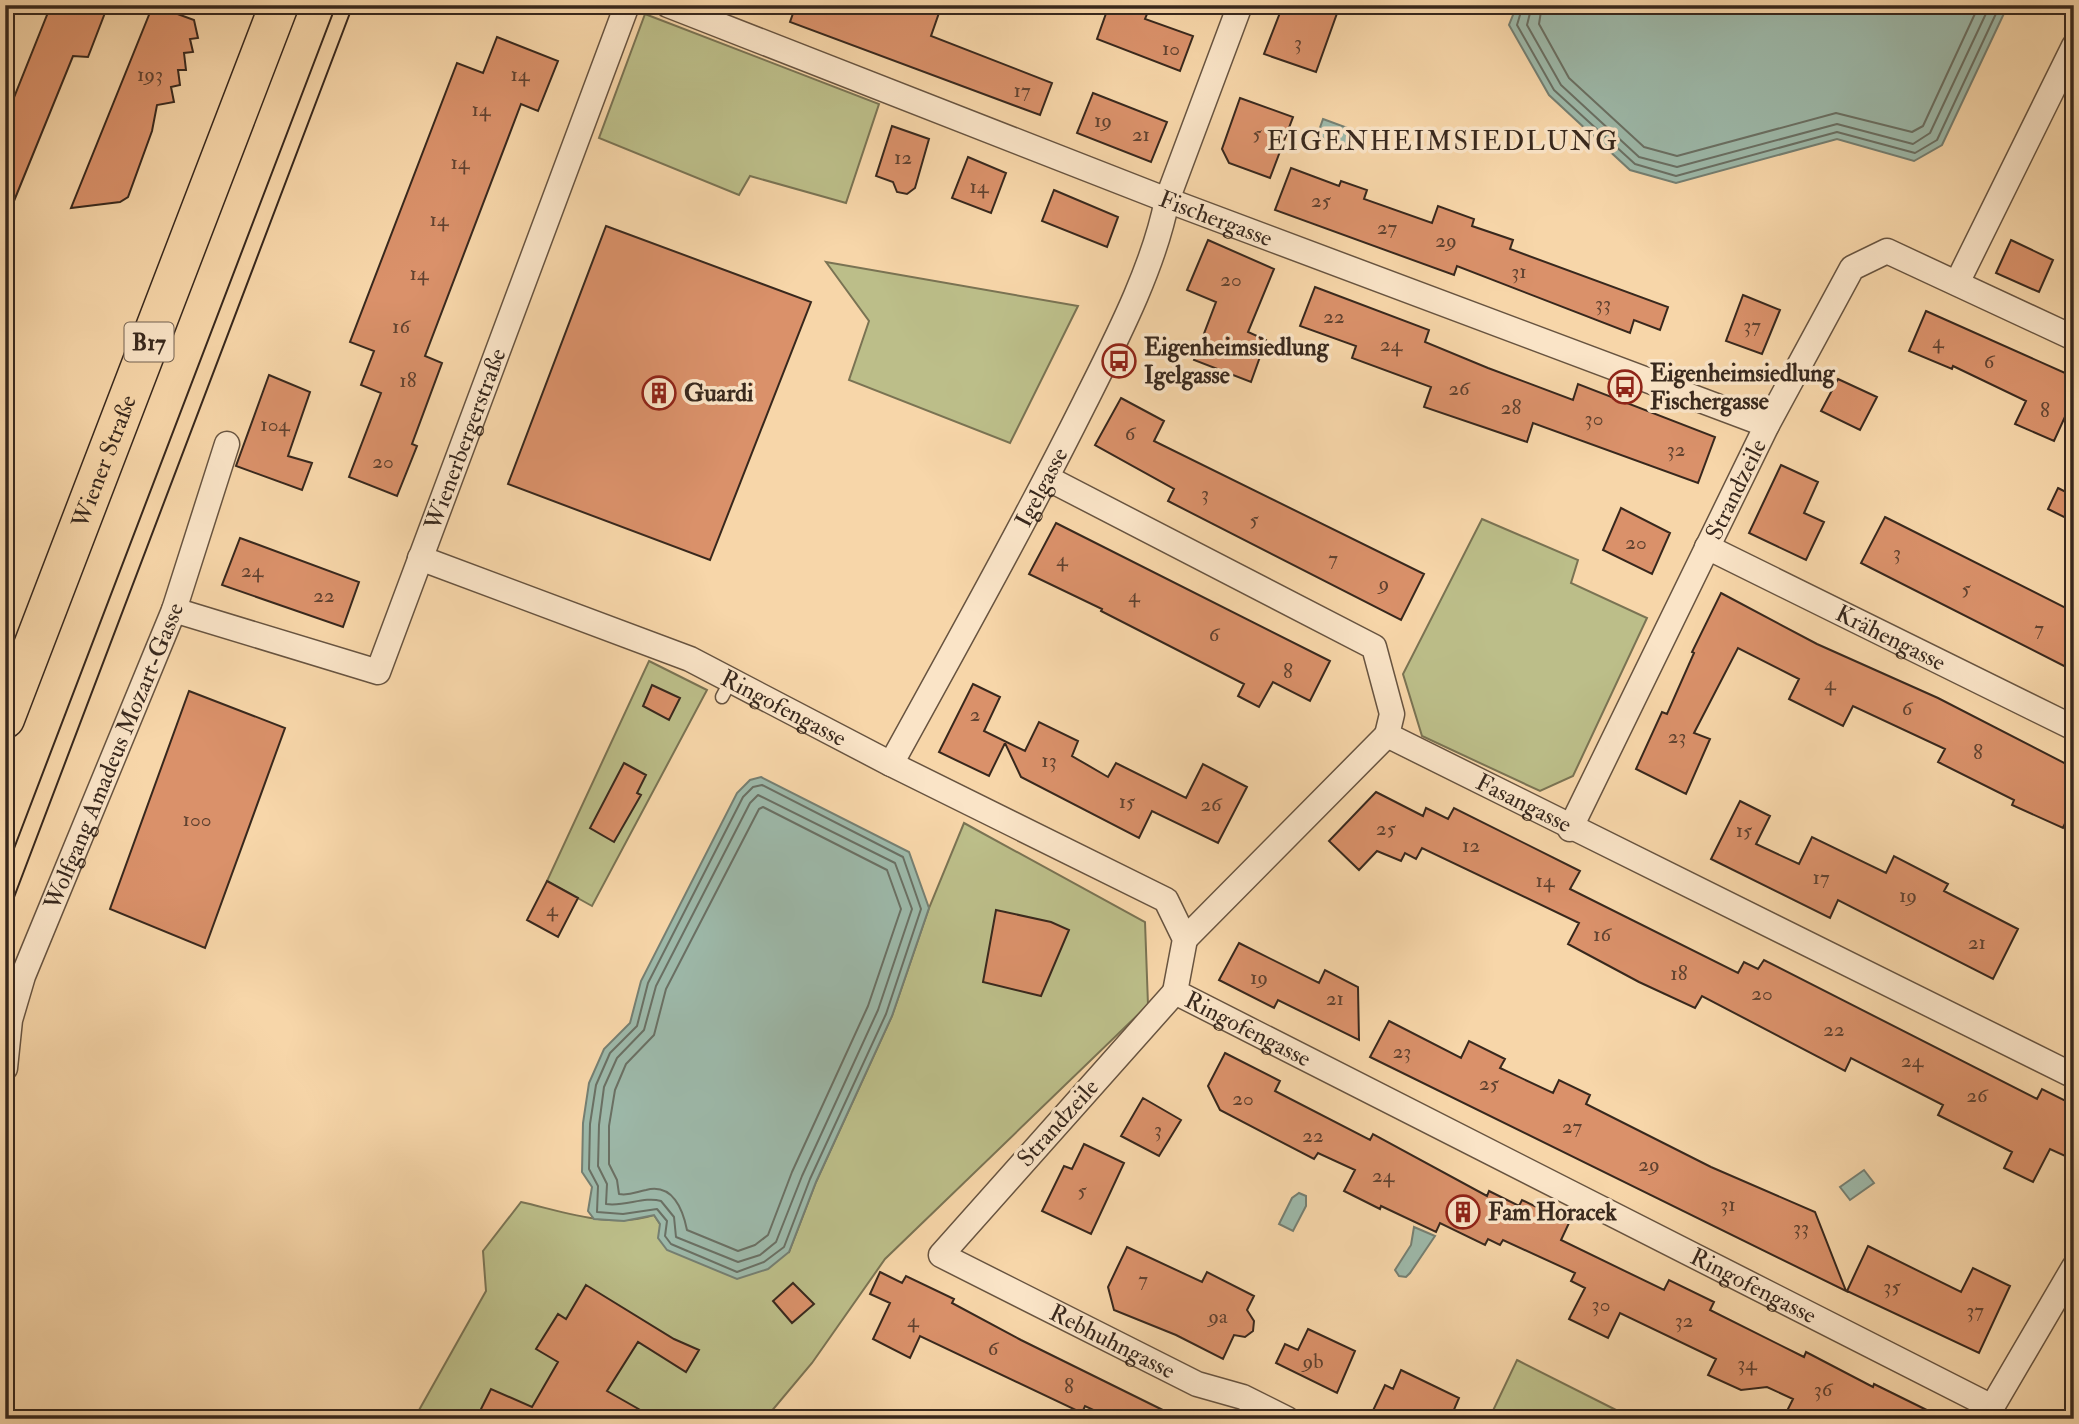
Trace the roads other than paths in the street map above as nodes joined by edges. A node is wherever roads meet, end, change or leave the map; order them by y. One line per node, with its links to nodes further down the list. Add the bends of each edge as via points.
1 (279, 5): 15 (main road, Wiener Straße / B17)
2 (627, 5): 13 (street, Wienerbergerstraße)
3 (668, 5): 6 (street, Fischergasse)
4 (1240, 5): 6 (street, Igelgasse)
5 (2074, 46): 7 (street)
6 (1167, 200): 9 (street, Fischergasse); 11 (street, Igelgasse, via 1162,226 1108,357)
7 (1957, 284): 8 (street); 9 (street, Strandzeile, via 1887,251 1852,268)
8 (2074, 338)
9 (1767, 425): 12 (street, Strandzeile)
10 (227, 444): 14 (street, Wolfgang Amadeus Mozart-Gasse)
11 (1047, 478): 17 (street, via 1374,647 1392,714); 18 (street, Igelgasse)
12 (1706, 547): 16 (street, Krähengasse); 19 (street, Strandzeile)
13 (420, 558): 14 (street, Wienerbergerstraße, via 378,672); 18 (street, Ringofengasse, via 690,659 726,688)
14 (174, 610): 22 (street, Wolfgang Amadeus Mozart-Gasse, via 23,976 10,1020)
15 (5, 719)
16 (2074, 728)
17 (1387, 735): 19 (street, Fasangasse); 20 (street)
18 (891, 764): 20 (street, Ringofengasse, via 1166,900)
19 (1570, 829): 23 (street, Fasangasse)
20 (1185, 939): 21 (street, Ringofengasse)
21 (1175, 992): 24 (street, Strandzeile); 26 (street, Ringofengasse)
22 (5, 1068)
23 (2074, 1076)
24 (941, 1255): 27 (street, Rebhuhngasse, via 1197,1384 1242,1397)
25 (2074, 1267): 26 (street)
26 (1988, 1413)
27 (1287, 1419)

